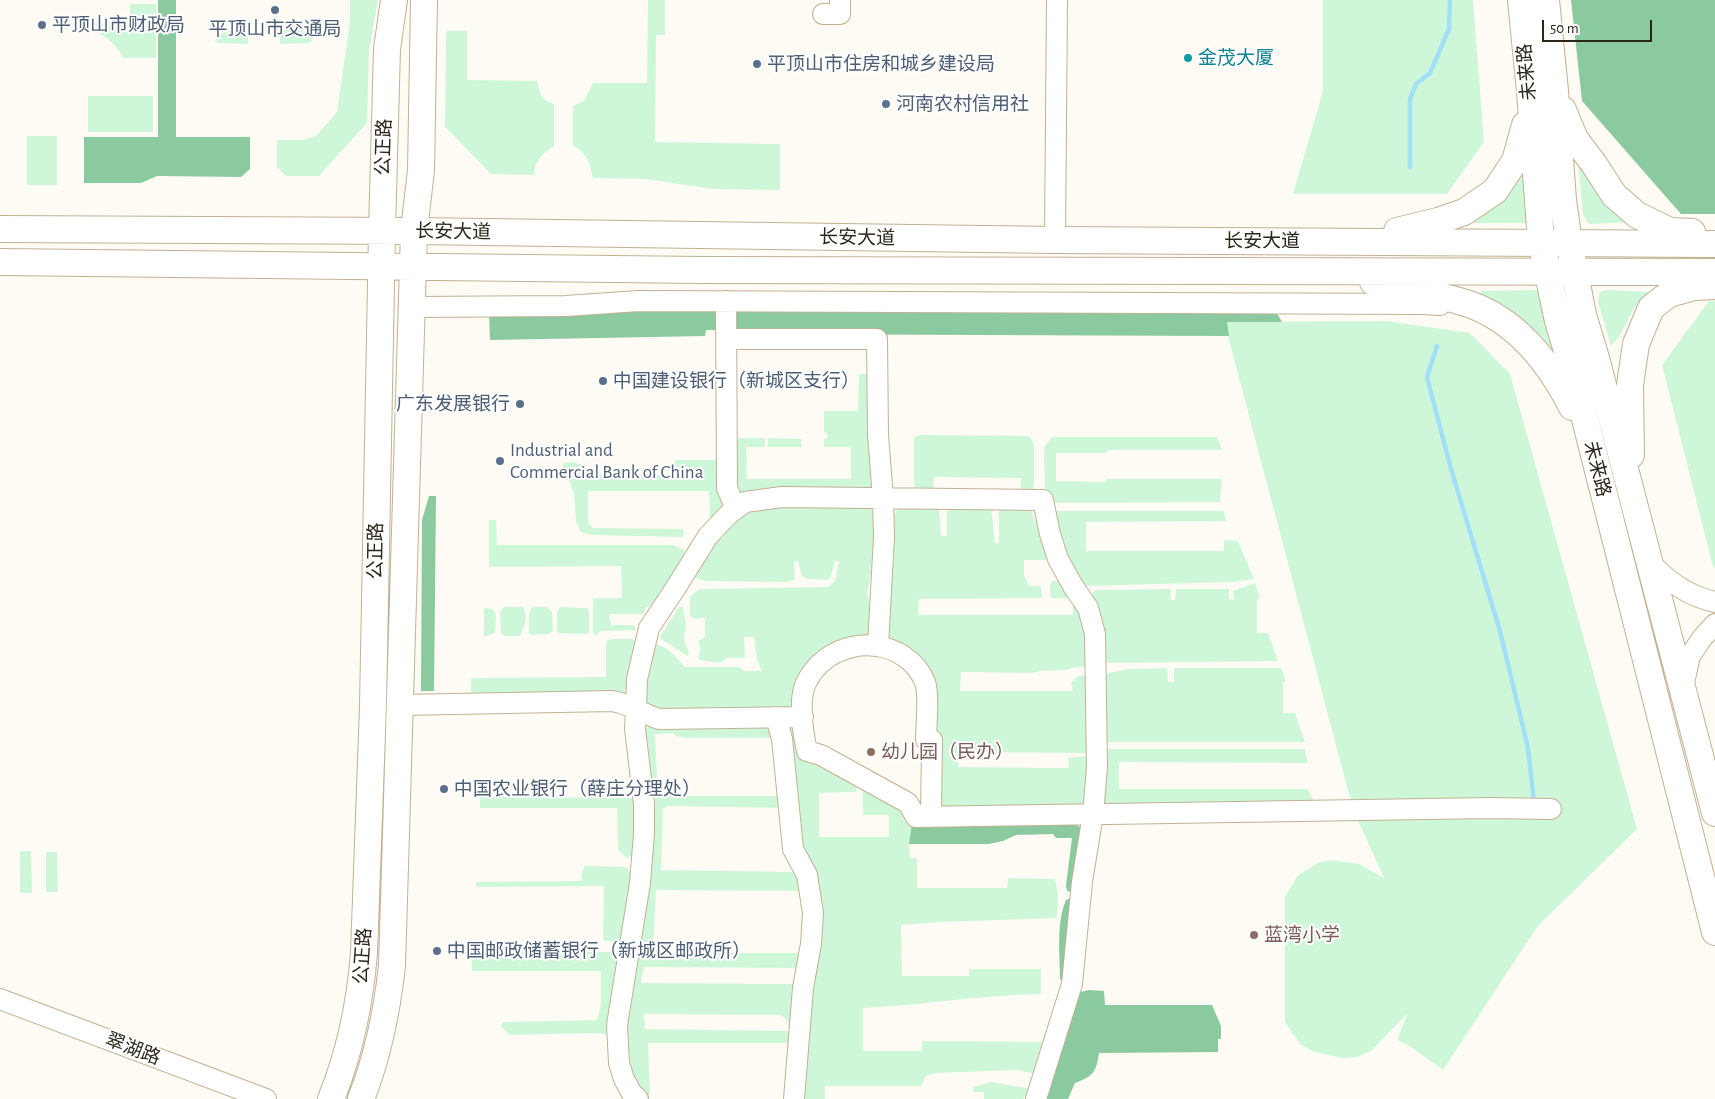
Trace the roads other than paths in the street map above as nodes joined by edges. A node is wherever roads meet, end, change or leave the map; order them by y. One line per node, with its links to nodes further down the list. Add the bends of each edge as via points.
1 (394, 0): 11 (main road, 公正路, via 387,49)
2 (424, 0): 12 (main road, 公正路, via 421,170)
3 (840, 0): 7 (street, via 840,14)
4 (1057, 0): 14 (street)
5 (1521, 0): 9 (main road, 未来路)
6 (1546, 0): 8 (main road, 未来路)
7 (823, 14)
8 (1555, 91): 13 (main road, via 1575,139 1614,195 1637,215 1670,231); 17 (main road, 未来路)
9 (1530, 92): 15 (main road, via 1515,161 1495,191 1464,212 1438,221 1407,230); 16 (main road, 未来路)
10 (0, 229): 11 (main road, 长安大道)
11 (382, 231): 12 (main road, 长安大道); 20 (main road, 公正路)
12 (414, 231): 14 (main road, 长安大道); 21 (main road, 公正路)
13 (1715, 233)
14 (1055, 240): 15 (main road, 长安大道)
15 (1323, 241): 16 (main road, 长安大道)
16 (1541, 242): 17 (main road, 长安大道); 23 (main road, 未来路)
17 (1569, 242): 18 (main road, 长安大道); 24 (main road, 未来路)
18 (1715, 244)
19 (0, 262): 20 (main road, 长安大道)
20 (381, 266): 21 (main road, 长安大道); 53 (main road, 公正路, via 374,706 364,953 354,1029)
21 (413, 266): 22 (main road, 长安大道); 28 (main road, 公正路)
22 (1326, 271): 23 (main road, 长安大道); 29 (main road, via 1460,301)
23 (1547, 272): 24 (main road, 长安大道); 31 (main road, 未来路)
24 (1574, 272): 25 (main road, 长安大道); 34 (main road, 未来路)
25 (1715, 272)
26 (1715, 286): 34 (main road, via 1694,287 1669,294 1651,308 1636,344 1630,385 1631,461)
27 (726, 301): 28 (street); 29 (street, via 1422,304 1456,308 1495,323); 30 (street)
28 (412, 307): 40 (main road, 公正路)
29 (1509, 324): 31 (main road, via 1539,354 1562,387)
30 (727, 339): 32 (street, via 877,339 878,435); 33 (street, via 727,488)
31 (1591, 445): 45 (main road, 未来路)
32 (883, 498): 33 (street, via 782,497 745,502); 38 (street); 48 (street, via 1042,500 1058,559 1088,608 1095,634 1098,768)
33 (736, 509): 41 (street, via 708,536 649,628 637,679)
34 (1640, 530): 35 (main road, 未来路)
35 (1649, 561): 36 (street, via 1678,587); 39 (main road, 未来路)
36 (1715, 602)
37 (1715, 624): 39 (street, via 1690,656)
38 (878, 645): 43 (street, via 844,648 816,667 802,698); 49 (street, via 893,649 915,665 926,686 926,740 932,740)
39 (1682, 689): 44 (main road, 未来路)
40 (400, 705): 41 (street, via 612,701); 54 (main road, 公正路, via 391,975 383,1027)
41 (636, 709): 42 (street, via 659,719); 55 (street, via 644,834 640,883 618,1025 624,1079)
42 (776, 717): 43 (street); 56 (street, via 782,739 793,849 807,875 813,913)
43 (803, 717): 49 (street, via 807,751 821,755 908,803 916,817)
44 (1697, 743): 45 (main road); 47 (main road, 未来路)
45 (1668, 750): 50 (main road, 未来路)
46 (1551, 809): 48 (street)
47 (1715, 813)
48 (1093, 814): 49 (street); 57 (street, via 1082,882 1072,984)
49 (931, 817)
50 (1715, 932)
51 (0, 999): 52 (street, 翠湖路)
52 (266, 1099)
53 (331, 1099)
54 (362, 1099)
55 (638, 1099)
56 (794, 1099)
57 (1036, 1099)

